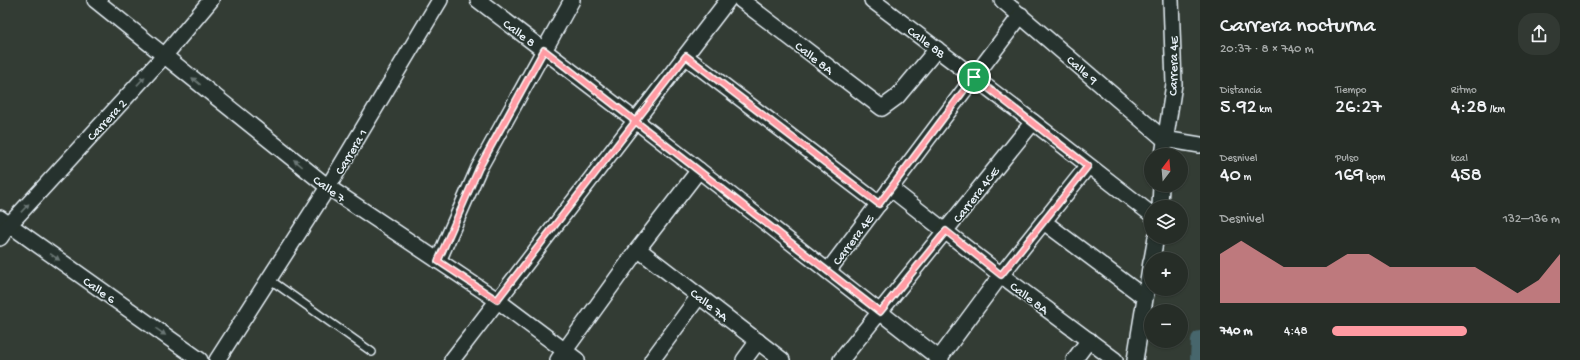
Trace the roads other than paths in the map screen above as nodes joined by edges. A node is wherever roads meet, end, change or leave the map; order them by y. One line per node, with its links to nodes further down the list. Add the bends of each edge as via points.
1 (95, 0): 14 (street, Calle 7)
2 (211, 0): 14 (street, Carrera 2)
3 (440, 0): 24 (street, Carrera 1)
4 (478, 0): 13 (street, Calle 8)
5 (572, 0): 13 (street)
6 (728, 0): 15 (street)
7 (741, 0): 12 (street, Calle 8A, via 882,108 897,97)
8 (872, 0): 12 (street, Calle 8B)
9 (1002, 0): 11 (street, Calle 9)
10 (1170, 0): 19 (street, Carrera 4E, via 1174,84)
11 (1021, 15): 16 (street, Carrera 4E); 19 (street, Calle 9)
12 (937, 48): 16 (street, Calle 8B)
13 (544, 50): 17 (street, Calle 8); 33 (street, via 479,168)
14 (164, 55): 24 (street, Calle 7, one-way to 14); 28 (street, Carrera 2, one-way to 14)
15 (686, 56): 17 (street); 26 (street)
16 (974, 77): 18 (street, Calle 8B); 25 (street, Carrera 4E)
17 (635, 120): 23 (street, Calle 8); 39 (street)
18 (1033, 122): 22 (street, Calle 8B); 30 (street, Carrera 4CE)
19 (1164, 139): 20 (street); 21 (street, Carrera 4E)
20 (1200, 145)
21 (1163, 148)
22 (1088, 166): 27 (street, Calle 8B); 29 (street)
23 (699, 170): 32 (street); 34 (street, Calle 8)
24 (328, 188): 33 (street, Calle 7); 36 (street, Carrera 1)
25 (890, 188): 26 (street, Carrera 4E); 30 (street, Calle 8A)
26 (879, 204): 34 (street, Carrera 4E)
27 (1144, 209)
28 (4, 222): 31 (street, Carrera 2); 45 (street, Calle 6, one-way to 45)
29 (1044, 222): 35 (street); 38 (street)
30 (946, 231): 35 (street, Calle 8A); 40 (street, Carrera 4CE)
31 (0, 238)
32 (638, 249): 37 (street, Calle 7A); 44 (street)
33 (438, 261): 39 (street, Calle 7)
34 (828, 271): 40 (street, Calle 8)
35 (1001, 275): 41 (street, Calle 8A); 53 (street)
36 (269, 279): 43 (lane); 46 (street, Carrera 1)
37 (698, 296): 42 (street, Calle 7A); 49 (street)
38 (1144, 298): 56 (street)
39 (497, 300): 44 (street, Calle 7); 47 (street)
40 (880, 312): 52 (street, Carrera 4CE); 53 (street, Calle 8)
41 (1089, 340): 54 (street); 55 (street, Calle 8A)
42 (758, 341): 50 (street); 51 (street, Calle 7A)
43 (372, 352)
44 (562, 356): 48 (street, Calle 7)
45 (200, 360)
46 (217, 360)
47 (452, 360)
48 (577, 360)
49 (652, 360)
50 (744, 360)
51 (782, 360)
52 (841, 360)
53 (939, 360)
54 (1074, 360)
55 (1115, 360)
56 (1135, 360)

